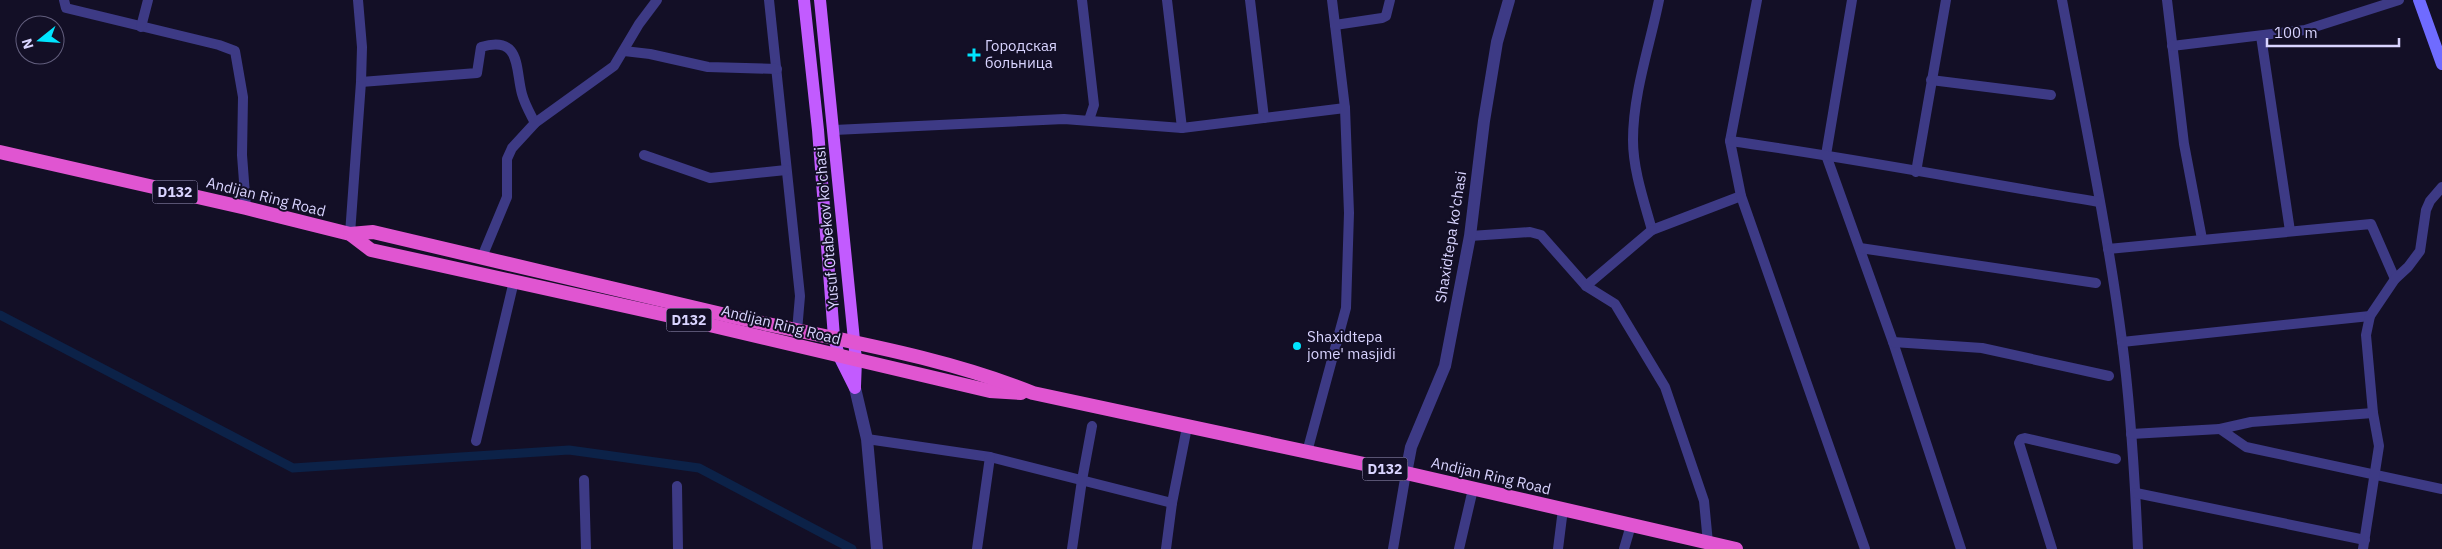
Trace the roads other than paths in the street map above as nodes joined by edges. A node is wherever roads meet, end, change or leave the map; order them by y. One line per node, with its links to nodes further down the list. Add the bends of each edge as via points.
1 (64, 0): 23 (street, via 66,8)
2 (148, 0): 23 (street)
3 (358, 0): 30 (street)
4 (657, 0): 26 (street)
5 (769, 0): 28 (street)
6 (804, 0): 62 (main road, Yusuf Otabekov ko'chasi)
7 (820, 0): 37 (main road, Yusuf Otabekov ko'chasi)
8 (1082, 0): 34 (street, via 1094,105)
9 (1167, 0): 36 (street)
10 (1250, 0): 33 (street)
11 (1332, 0): 22 (street)
12 (1390, 0): 22 (street, via 1386,16 1382,18)
13 (1509, 0): 51 (street, Shaxidtepa ko'chasi, via 1497,42)
14 (1660, 0): 48 (street, via 1637,104 1633,140 1638,177)
15 (1757, 0): 38 (street)
16 (1852, 0): 41 (street)
17 (1946, 0): 29 (street)
18 (2062, 0): 46 (street)
19 (2167, 0): 25 (street)
20 (2399, 0): 24 (street, via 2305,30)
21 (2419, 0): 27 (main road)
22 (1335, 25): 32 (street)
23 (141, 27): 47 (street, via 235,51 243,97 242,156)
24 (2261, 36): 25 (street); 49 (street)
25 (2172, 46): 52 (street, via 2184,144)
26 (624, 51): 28 (street, via 708,67); 35 (street, via 614,66)
27 (2442, 64)
28 (777, 69): 42 (street)
29 (1931, 80): 31 (street); 43 (street)
30 (361, 82): 35 (street, via 477,73 481,48 504,45 515,57 522,93); 50 (street)
31 (2051, 95)
32 (1345, 108): 33 (street); 78 (street, via 1349,213 1346,308)
33 (1264, 118): 36 (street)
34 (1089, 120): 36 (street); 37 (street)
35 (535, 123): 55 (street, via 508,154 507,197)
36 (1182, 128)
37 (834, 130): 65 (main road, Yusuf Otabekov ko'chasi)
38 (1730, 142): 41 (street); 45 (street)
39 (0, 152): 47 (highway, Andijan Ring Road / D132)
40 (644, 155): 42 (street, via 710,178)
41 (1826, 155): 43 (street); 53 (street)
42 (786, 170): 61 (street, via 800,296)
43 (1916, 172): 46 (street)
44 (2442, 186): 56 (street, via 2426,210 2420,251)
45 (1741, 196): 48 (street); 105 (street)
46 (2099, 202): 54 (street)
47 (246, 208): 50 (highway, Andijan Ring Road / D132)
48 (1652, 230): 59 (street)
49 (2290, 231): 52 (street); 56 (street, via 2370,224)
50 (350, 234): 55 (highway, Andijan Ring Road / D132, via 373,232); 57 (highway, Andijan Ring Road / D132, via 371,250)
51 (1470, 236): 59 (street, via 1530,232 1541,235); 81 (street, Shaxidtepa ko'chasi, via 1445,366 1411,447)
52 (2202, 239): 54 (street)
53 (1860, 248): 58 (street); 63 (street)
54 (2108, 249): 64 (street)
55 (482, 257): 61 (highway, Andijan Ring Road / D132)
56 (2395, 279): 60 (street)
57 (514, 281): 66 (highway, Andijan Ring Road / D132); 77 (street)
58 (2096, 283)
59 (1586, 286): 92 (street, via 1615,304 1666,387 1704,501)
60 (2370, 316): 64 (street); 71 (street, via 2366,335)
61 (797, 331): 62 (highway, Andijan Ring Road / D132)
62 (834, 337): 65 (highway, Andijan Ring Road / D132); 66 (main road, Yusuf Otabekov ko'chasi)
63 (1893, 342): 68 (street, via 1982,348); 106 (street)
64 (2122, 342): 75 (street)
65 (854, 343): 67 (main road, Yusuf Otabekov ko'chasi); 70 (highway, Andijan Ring Road / D132, via 989,375)
66 (839, 356): 67 (highway, Andijan Ring Road / D132); 69 (main road, Yusuf Otabekov ko'chasi)
67 (856, 360): 69 (main road, Yusuf Otabekov ko'chasi); 70 (highway, Andijan Ring Road / D132, via 990,391)
68 (2109, 376)
69 (855, 388): 76 (street)
70 (1033, 393): 73 (highway, Andijan Ring Road / D132)
71 (2373, 413): 74 (street, via 2251,422); 82 (street, via 2379,446)
72 (1092, 426): 84 (street)
73 (1187, 427): 78 (highway, Andijan Ring Road / D132); 89 (street)
74 (2220, 429): 75 (street); 82 (street, via 2246,447)
75 (2131, 434): 88 (street)
76 (867, 438): 79 (street); 94 (street)
77 (476, 441)
78 (1306, 452): 81 (highway, Andijan Ring Road / D132)
79 (990, 457): 84 (street); 97 (street)
80 (2116, 459): 107 (street, via 2021,439 2019,443)
81 (1406, 473): 86 (highway, Andijan Ring Road / D132); 100 (street)
82 (2375, 474): 87 (street); 93 (street)
83 (584, 480): 95 (street)
84 (1082, 480): 89 (street); 98 (street)
85 (677, 486): 96 (street)
86 (1473, 489): 90 (highway, Andijan Ring Road / D132); 101 (street)
87 (2442, 489)
88 (2136, 493): 93 (street); 108 (street)
89 (1172, 503): 99 (street)
90 (1563, 509): 91 (highway, Andijan Ring Road / D132); 102 (street)
91 (1631, 525): 92 (highway, Andijan Ring Road / D132); 103 (street)
92 (1708, 543): 104 (highway, Andijan Ring Road / D132)
93 (2364, 544)
94 (879, 547)
95 (586, 549)
96 (678, 549)
97 (977, 549)
98 (1072, 549)
99 (1166, 549)
100 (1393, 549)
101 (1459, 549)
102 (1558, 549)
103 (1624, 549)
104 (1736, 549)
105 (1865, 549)
106 (1961, 549)
107 (2052, 549)
108 (2138, 549)

